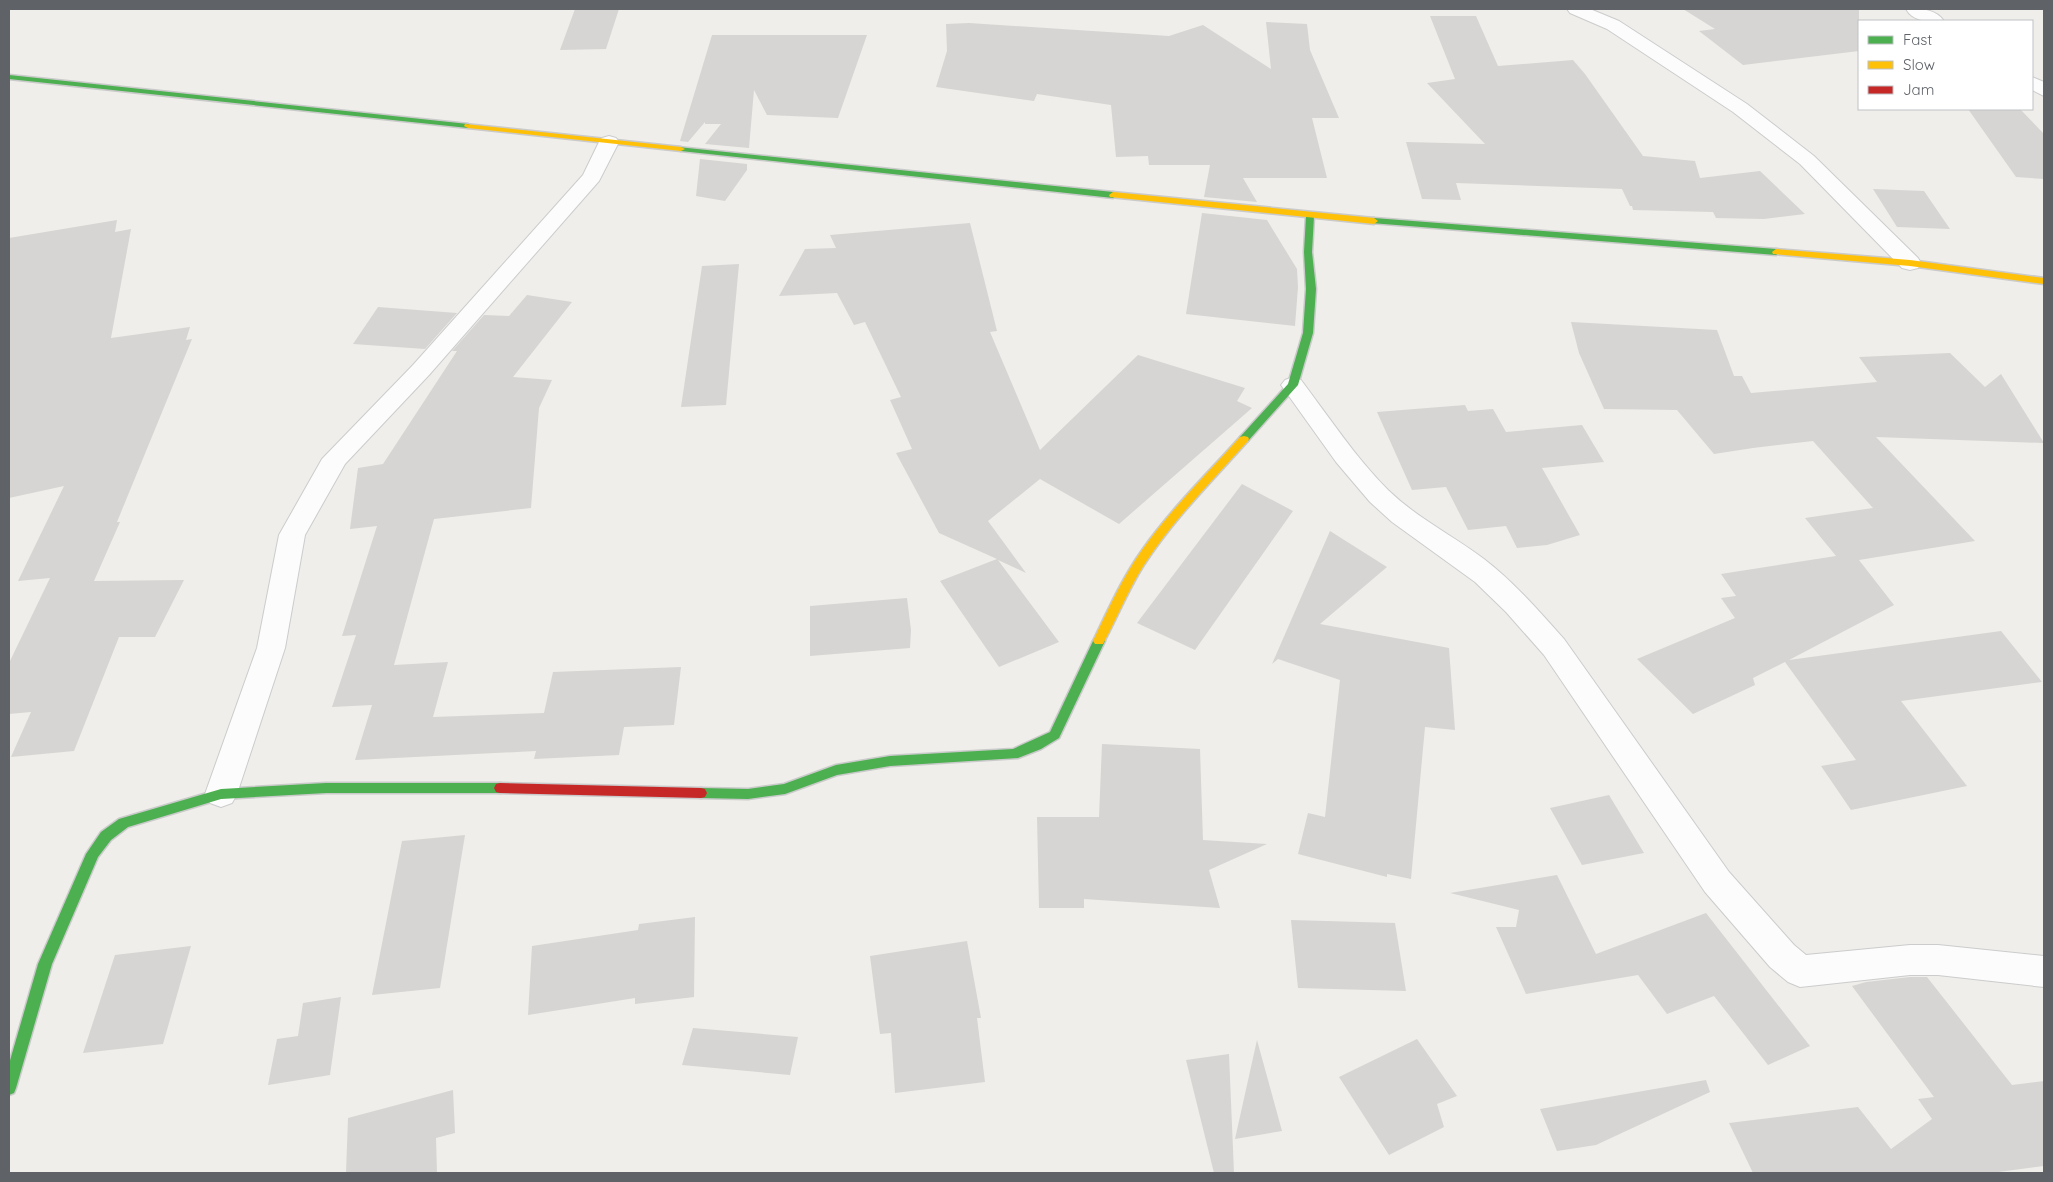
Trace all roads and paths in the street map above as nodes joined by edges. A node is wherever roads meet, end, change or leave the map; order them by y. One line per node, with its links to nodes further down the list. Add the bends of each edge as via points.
1 (1576, 9): 9 (street, via 1613,25 1740,108 1807,160)
2 (1914, 9): 3 (street)
3 (1933, 20)
4 (2034, 72): 6 (street)
5 (9, 77): 7 (street)
6 (2044, 90)
7 (609, 142): 8 (street); 12 (street, via 592,177 421,370 335,459 292,535 271,648)
8 (1310, 216): 9 (street); 11 (street, via 1308,333)
9 (1910, 264): 10 (street)
10 (2044, 280)
11 (1293, 385): 12 (street, via 1144,554 1055,735 1014,754 890,761 836,770 785,789 748,794 433,787 326,788); 13 (street, via 1380,497 1475,566 1530,618 1554,647 1717,882 1782,956 1800,971 1938,960)
12 (221, 794): 14 (street, via 124,823 106,836 93,854 45,964)
13 (2044, 972)
14 (9, 1088)

